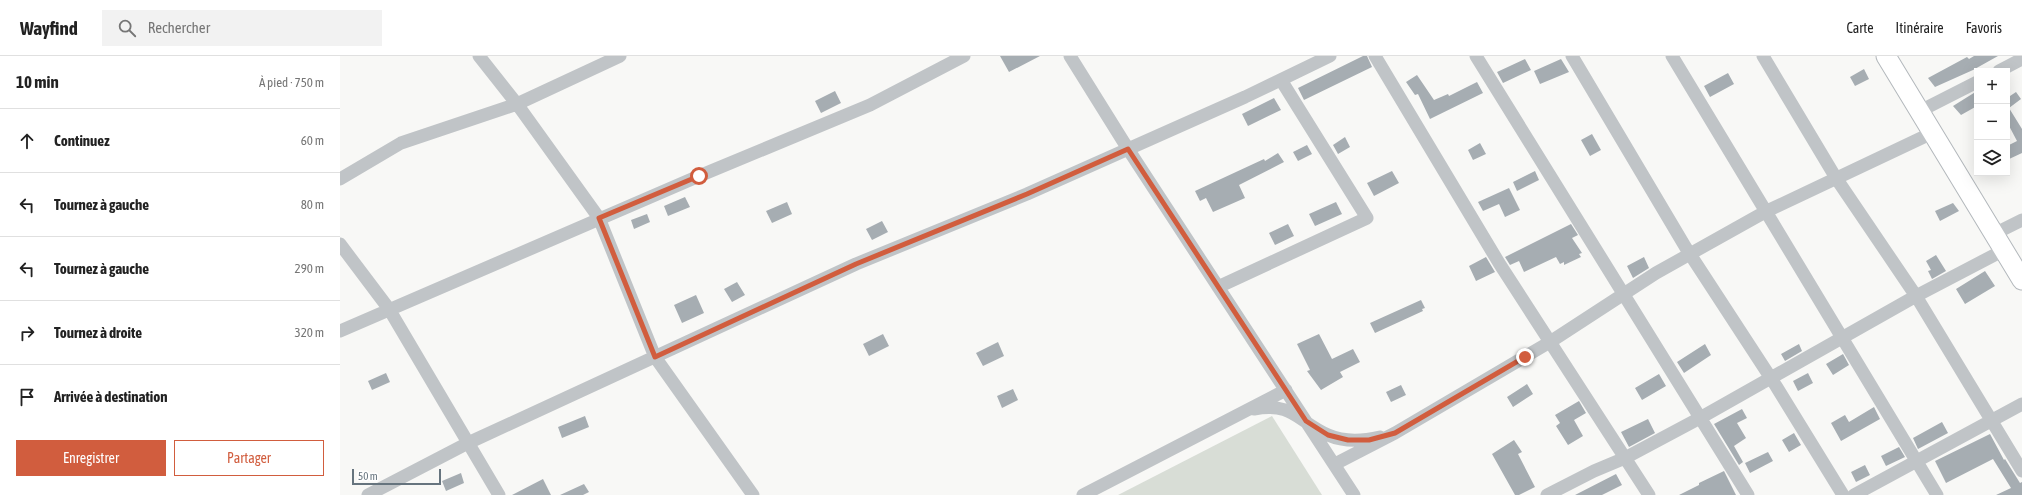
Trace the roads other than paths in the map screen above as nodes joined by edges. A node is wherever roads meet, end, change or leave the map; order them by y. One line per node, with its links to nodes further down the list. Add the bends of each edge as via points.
1 (479, 56): 16 (street)
2 (620, 56): 16 (street)
3 (964, 56): 23 (street, via 870,105)
4 (1070, 56): 19 (street)
5 (1330, 56): 14 (street)
6 (1375, 56): 36 (street, via 1499,263)
7 (1476, 56): 31 (street)
8 (1572, 56): 28 (street)
9 (1672, 56): 22 (street)
10 (1763, 56): 20 (street)
11 (1886, 56): 17 (street)
12 (2022, 59): 13 (street)
13 (2005, 68)
14 (1281, 80): 19 (street); 30 (street, via 1367,218)
15 (1974, 84): 17 (street)
16 (517, 104): 21 (street, via 401,143); 23 (street)
17 (1920, 111): 18 (street)
18 (1932, 132): 20 (street); 25 (street)
19 (1128, 149): 30 (street); 37 (street, via 1027,194 856,264)
20 (1836, 178): 22 (street); 32 (street)
21 (340, 179)
22 (1765, 212): 28 (street); 35 (street)
23 (599, 218): 33 (street); 37 (street)
24 (2022, 220): 25 (street)
25 (1994, 234): 27 (street)
26 (340, 244): 33 (street)
27 (2004, 250): 29 (street); 32 (street)
28 (1690, 254): 31 (street); 38 (street)
29 (2022, 280)
30 (1218, 287): 39 (street)
31 (1623, 294): 36 (street); 42 (street)
32 (1916, 296): 35 (street); 43 (street)
33 (389, 309): 34 (street); 46 (street)
34 (340, 331)
35 (1842, 337): 38 (street); 48 (street)
36 (1550, 342): 45 (street); 47 (street)
37 (655, 357): 46 (street); 53 (street)
38 (1770, 378): 42 (street); 59 (street)
39 (1286, 390): 41 (street); 44 (street)
40 (2022, 404): 43 (street)
41 (1244, 411): 44 (street, via 1267,407 1281,408); 54 (street)
42 (1700, 418): 47 (street); 58 (street)
43 (1991, 420): 48 (street); 50 (street)
44 (1306, 421): 45 (street, via 1328,435 1348,440 1369,440); 49 (street)
45 (1395, 433): 49 (street)
46 (468, 443): 51 (street); 52 (street)
47 (1625, 458): 56 (street); 57 (street)
48 (1916, 460): 60 (street); 61 (street)
49 (1335, 464): 55 (street)
50 (2022, 471)
51 (368, 495)
52 (499, 495)
53 (753, 495)
54 (1083, 495)
55 (1354, 495)
56 (1547, 495)
57 (1649, 495)
58 (1748, 495)
59 (1843, 495)
60 (1854, 495)
61 (1937, 495)

